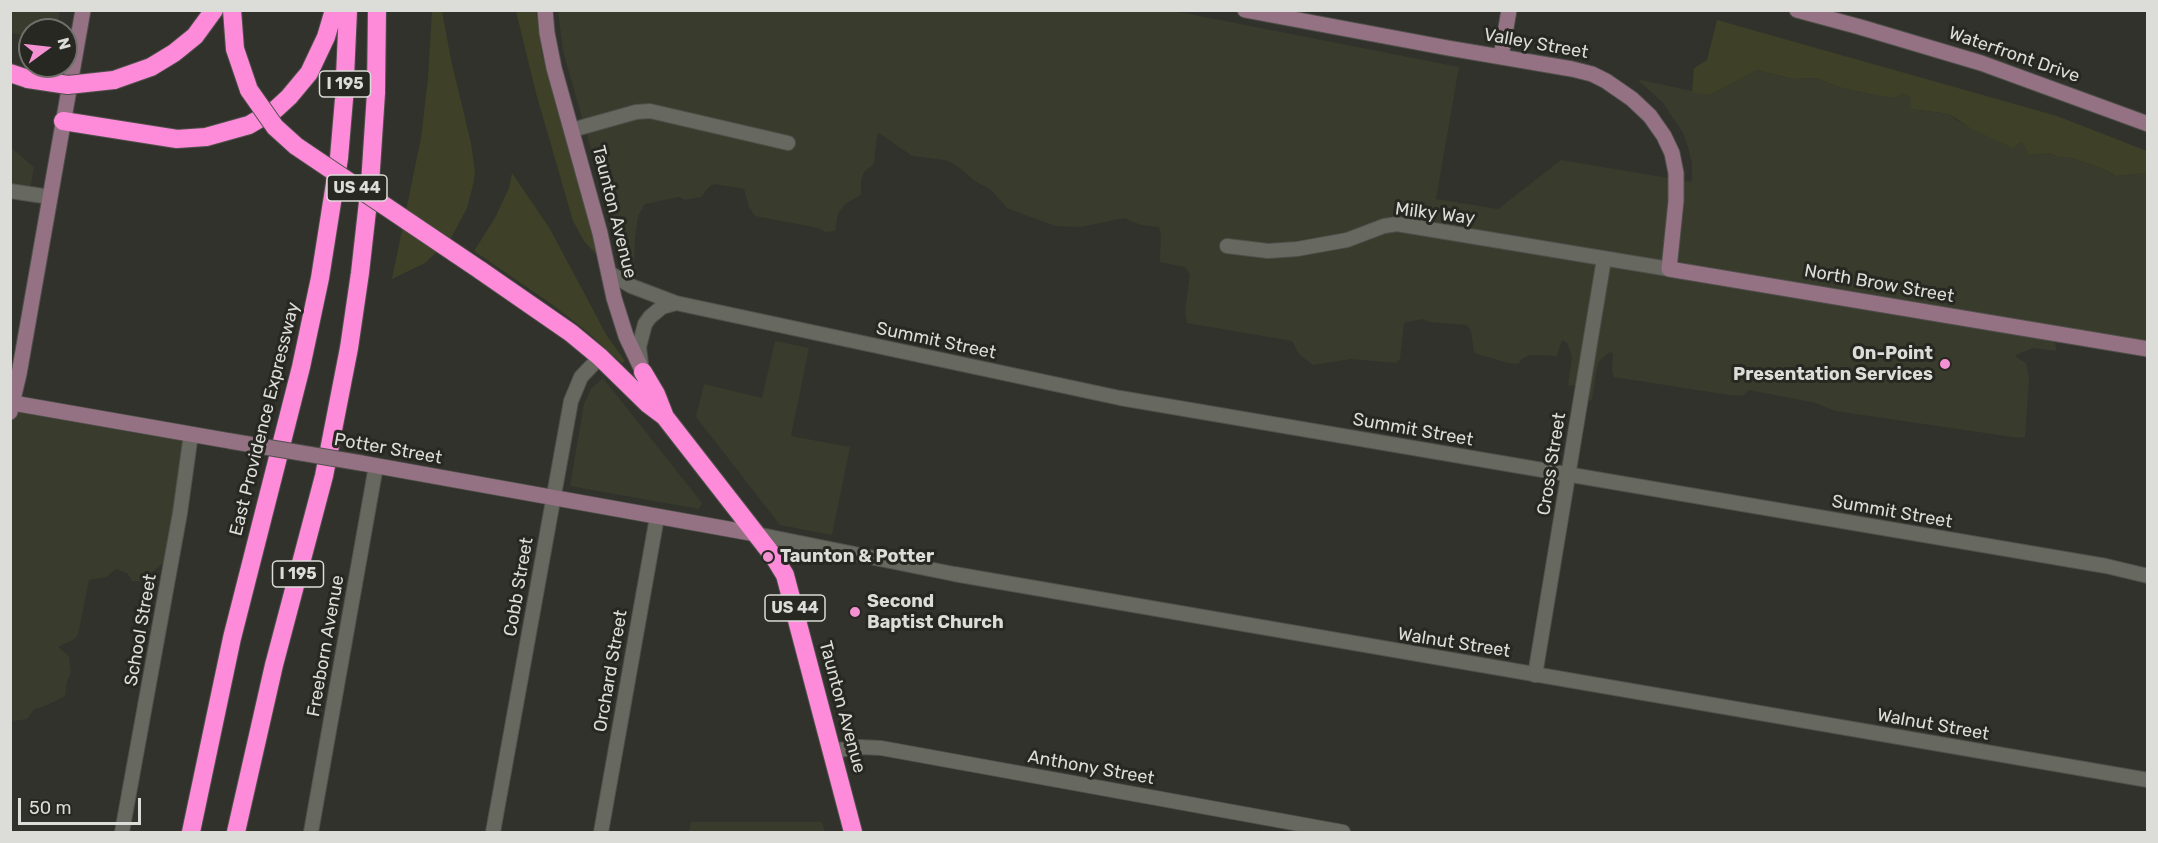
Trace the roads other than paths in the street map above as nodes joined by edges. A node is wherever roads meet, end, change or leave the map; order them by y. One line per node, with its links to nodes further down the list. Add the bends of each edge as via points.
1 (83, 10): 13 (street)
2 (214, 10): 12 (highway, bridge, via 195,36 145,70 114,80 68,85)
3 (232, 10): 25 (highway, US 44, bridge, via 235,49 249,90 275,127 296,147 556,321)
4 (334, 10): 13 (highway, via 309,73 276,109 249,125 206,137 177,139)
5 (348, 10): 41 (highway, East Providence Expressway / I 195, via 339,158 320,278 232,638)
6 (377, 10): 42 (highway, I 195, via 370,184 351,337 324,476 274,665)
7 (545, 10): 15 (street, Taunton Avenue, via 550,50)
8 (1245, 10): 11 (street, Valley Street)
9 (1509, 10): 11 (street)
10 (1797, 10): 14 (street, Waterfront Drive, via 1981,63)
11 (1501, 57): 21 (street, Valley Street, via 1599,77 1632,99 1657,125 1672,153 1676,173)
12 (30, 78)
13 (63, 121): 18 (street)
14 (2148, 124)
15 (572, 130): 16 (street, via 650,111); 22 (street, Taunton Avenue)
16 (788, 143)
17 (10, 191): 18 (street)
18 (50, 197): 27 (street)
19 (1227, 246): 20 (street, Milky Way, via 1268,251 1297,249 1347,240 1397,224)
20 (1604, 259): 21 (street, North Brow Street); 32 (street, Cross Street)
21 (1669, 269): 24 (street, North Brow Street)
22 (608, 272): 23 (street, Summit Street, via 631,286); 26 (street, Taunton Avenue, via 622,324)
23 (676, 303): 26 (street, via 662,307 645,324 639,347); 32 (street, Summit Street, via 1120,398)
24 (2148, 349)
25 (600, 357): 29 (highway, Taunton Avenue / US 44); 33 (street, Cobb Street, via 574,391)
26 (643, 372): 29 (highway, Taunton Avenue / US 44)
27 (15, 373): 28 (street)
28 (12, 408): 30 (street, Potter Street)
29 (665, 417): 35 (highway, Taunton Avenue / US 44)
30 (191, 434): 31 (street, Potter Street, bridge); 40 (street, School Street)
31 (368, 465): 33 (street, Potter Street); 43 (street, Freeborn Avenue)
32 (1568, 475): 36 (street, Summit Street); 37 (street, Cross Street)
33 (554, 498): 34 (street, Potter Street); 44 (street, Cobb Street)
34 (657, 517): 35 (street, Potter Street); 45 (street, Orchard Street)
35 (756, 534): 37 (street, Walnut Street, via 954,574); 38 (highway, Taunton Avenue / US 44, via 789,584)
36 (2148, 576)
37 (1535, 675): 39 (street, Walnut Street)
38 (832, 751): 46 (highway, Taunton Avenue / US 44); 47 (street, Anthony Street, via 881,748)
39 (2148, 780)
40 (122, 832)
41 (191, 832)
42 (236, 832)
43 (311, 832)
44 (493, 832)
45 (601, 832)
46 (853, 832)
47 (1343, 832)

